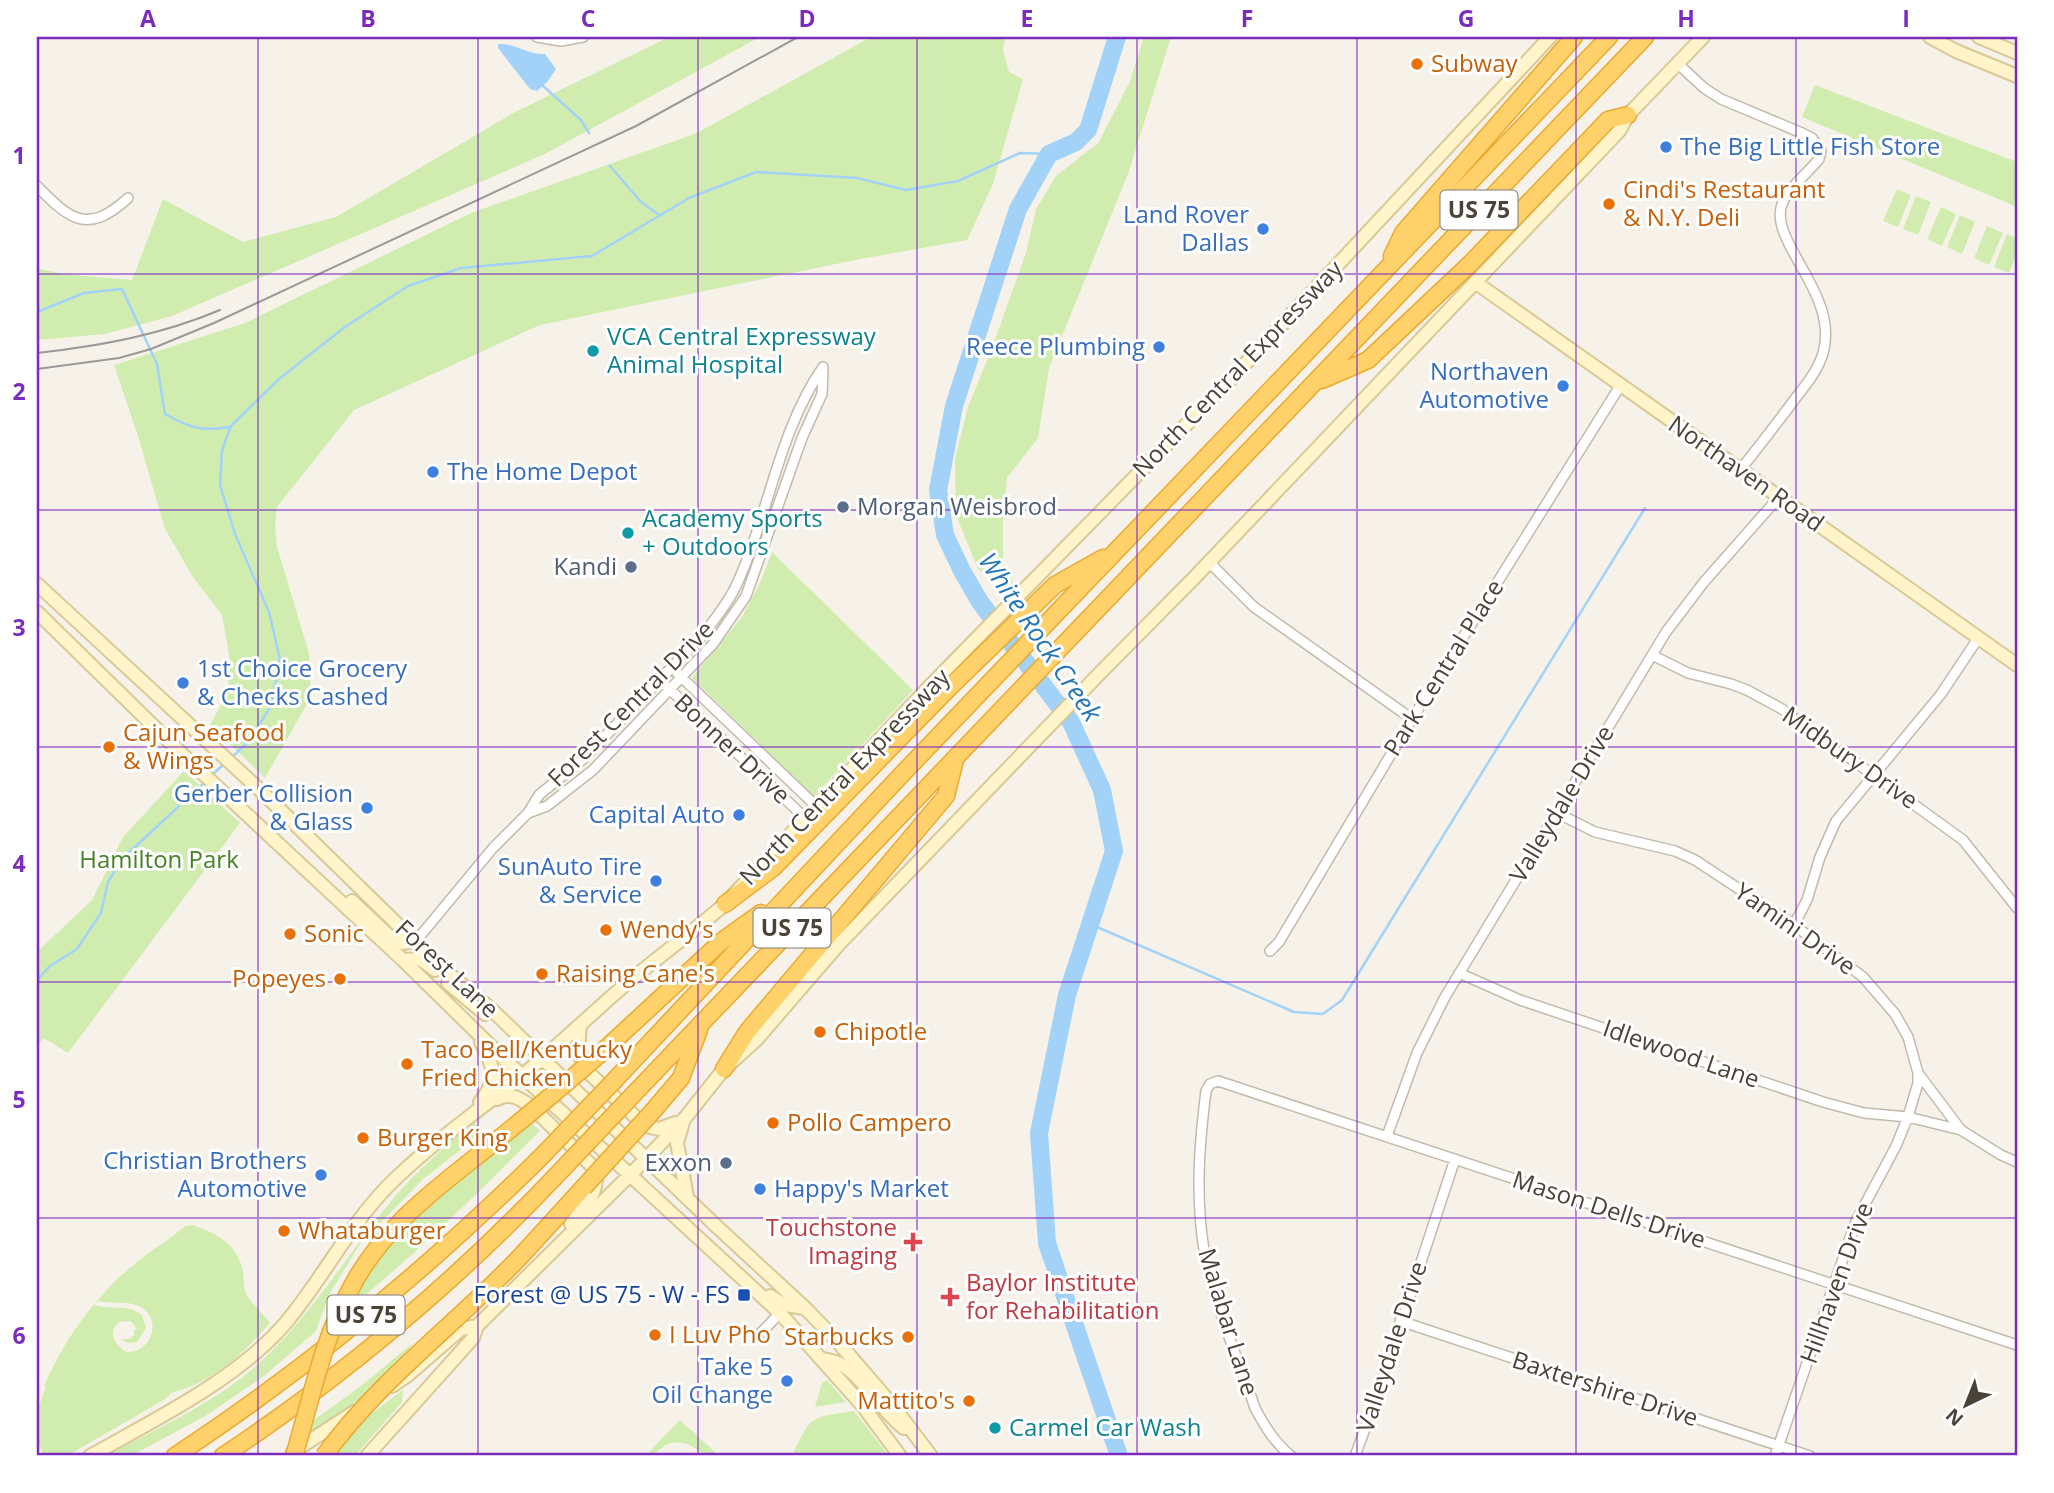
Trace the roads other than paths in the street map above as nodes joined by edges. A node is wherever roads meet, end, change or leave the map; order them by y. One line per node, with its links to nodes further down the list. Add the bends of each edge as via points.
1 (537, 37): 2 (street, via 561,41)
2 (583, 37)
3 (1550, 37): 40 (main road, North Central Expressway, via 1223,387)
4 (1574, 37): 16 (highway, via 1403,233)
5 (1609, 37): 16 (highway, North Central Expressway / US 75)
6 (1644, 37): 18 (highway, US 75)
7 (1703, 37): 11 (main road)
8 (1930, 37): 12 (main road)
9 (1979, 37): 10 (main road)
10 (2017, 53)
11 (1677, 63): 13 (main road); 20 (street, via 1721,99 1812,138 1821,151 1783,201 1780,217 1784,234 1822,307 1826,323 1823,353 1813,375)
12 (2017, 76)
13 (1628, 115): 17 (main road, via 1619,131); 18 (highway, via 1608,120 1470,264 1367,360)
14 (37, 186): 15 (street, via 59,208 84,219 110,214)
15 (128, 198)
16 (1387, 267): 23 (highway, North Central Expressway / US 75)
17 (1475, 282): 19 (main road, Northaven Road); 25 (main road)
18 (1313, 384): 38 (highway, US 75)
19 (1620, 386): 20 (main road, Northaven Road); 37 (street, Park Central Place)
20 (1740, 470): 21 (main road, Northaven Road)
21 (1779, 497): 28 (main road, Northaven Road); 29 (street, Valleydale Drive, via 1704,582)
22 (751, 547): 24 (street); 24 (street, Forest Central Drive, via 788,433 823,367 822,394); 31 (street, Forest Central Drive, via 718,617)
23 (1118, 551): 47 (highway, North Central Expressway / US 75); 48 (highway, via 1055,585 773,868)
24 (763, 552): 33 (street, Forest Central Drive, via 746,596 728,624)
25 (1209, 562): 37 (street, via 1254,607); 60 (main road)
26 (37, 584): 32 (main road, Forest Lane)
27 (37, 612): 36 (main road, Forest Lane)
28 (1979, 637): 30 (main road, Northaven Road); 39 (street, via 1941,694)
29 (1652, 655): 39 (street, Midbury Drive, via 1688,673 1765,699); 42 (street, Valleydale Drive)
30 (2017, 665)
31 (671, 668): 33 (street, Bonner Drive); 34 (street, Forest Central Drive)
32 (135, 673): 36 (main road); 44 (main road, Forest Lane)
33 (681, 678): 35 (street, Forest Central Drive); 40 (street, Bonner Drive)
34 (660, 680): 35 (street, Bonner Drive); 41 (street, Forest Central Drive, via 583,759 539,795)
35 (670, 690): 41 (street, Forest Central Drive, via 593,770 547,806); 43 (street, Bonner Drive)
36 (117, 691): 45 (main road, Forest Lane)
37 (1412, 719): 52 (street, Park Central Place)
38 (956, 758): 56 (highway, US 75); 60 (highway, via 946,796 747,1032)
39 (1874, 775): 49 (street, Midbury Drive, via 1963,840); 50 (street, via 1836,821)
40 (815, 805): 43 (main road, North Central Expressway)
41 (528, 813): 51 (street, Forest Central Drive)
42 (1557, 813): 50 (street, Yamini Drive, via 1595,832 1695,860); 54 (street, Valleydale Drive)
43 (804, 817): 48 (main road, North Central Expressway)
44 (311, 840): 45 (main road); 51 (main road, Forest Lane)
45 (293, 858): 46 (main road, Forest Lane)
46 (316, 879): 51 (main road, via 347,896 389,936 402,943); 53 (main road, Forest Lane)
47 (792, 891): 88 (highway, North Central Expressway / US 75, bridge, via 483,1214 300,1367); 91 (highway, bridge, via 722,941 556,1093 405,1215 367,1261 335,1320)
48 (725, 904): 58 (main road, North Central Expressway)
49 (2017, 908)
50 (1794, 925): 61 (street, Yamini Drive, via 1880,995 1908,1037)
51 (416, 942): 57 (main road, Forest Lane)
52 (1270, 951)
53 (403, 960): 55 (main road, Forest Lane); 57 (main road, via 425,961 468,1001)
54 (1459, 973): 65 (street, Idlewood Lane, via 1520,1000 1823,1102 1864,1113); 68 (street, Valleydale Drive, via 1417,1053)
55 (467, 1022): 62 (main road, Forest Lane); 64 (main road, via 489,1056 494,1077)
56 (702, 1022): 89 (highway, US 75, bridge, via 482,1252 402,1323); 92 (highway, bridge, via 681,1078 653,1111 489,1289 381,1389)
57 (508, 1025): 59 (main road, Forest Lane)
58 (580, 1026): 59 (main road, North Central Expressway); 66 (main road, via 582,1064 639,1122 659,1129)
59 (542, 1058): 62 (main road, North Central Expressway); 69 (main road, Forest Lane)
60 (724, 1069): 66 (main road)
61 (1918, 1073): 65 (street, Hillhaven Drive); 67 (street, Yamini Drive)
62 (522, 1075): 64 (main road, North Central Expressway); 72 (main road, Forest Lane)
63 (1206, 1091): 68 (street, Mason Dells Drive, via 1214,1082 1223,1081); 96 (street, Malabar Lane, via 1198,1173 1206,1257 1255,1408 1265,1428)
64 (469, 1115): 74 (main road, via 500,1097 519,1098 594,1168 597,1188); 87 (main road, North Central Expressway, via 389,1185 284,1324 255,1354)
65 (1908, 1117): 67 (street, Yamini Drive); 76 (street, Hillhaven Drive, via 1862,1206)
66 (685, 1118): 69 (main road); 73 (main road, via 677,1143)
67 (1961, 1130): 71 (street, Yamini Drive)
68 (1387, 1136): 70 (street, Mason Dells Drive)
69 (646, 1158): 72 (main road); 73 (main road, Forest Lane)
70 (1455, 1159): 76 (street, Mason Dells Drive); 79 (street, Valleydale Drive)
71 (2017, 1162)
72 (630, 1175): 74 (main road); 75 (main road, Forest Lane)
73 (687, 1197): 77 (main road, Forest Lane)
74 (551, 1251): 80 (main road)
75 (744, 1278): 77 (main road, via 785,1305); 78 (main road, Forest Lane)
76 (1835, 1286): 83 (street, Mason Dells Drive); 86 (street, Hillhaven Drive)
77 (805, 1308): 81 (main road); 85 (main road, Forest Lane)
78 (780, 1313): 81 (main road, Forest Lane); 82 (street)
79 (1400, 1321): 86 (street, Baxtershire Drive); 97 (street, Valleydale Drive)
80 (477, 1326): 90 (main road, via 461,1329 408,1375); 93 (main road, via 473,1338)
81 (795, 1329): 84 (main road, Forest Lane)
82 (756, 1338)
83 (2017, 1345)
84 (822, 1359): 85 (main road, via 849,1370 887,1414); 94 (main road, Forest Lane)
85 (918, 1439): 95 (main road, Forest Lane)
86 (1777, 1451): 98 (street, Baxtershire Drive)
87 (90, 1456)
88 (175, 1456)
89 (223, 1456)
90 (287, 1456)
91 (294, 1456)
92 (324, 1456)
93 (367, 1456)
94 (900, 1456)
95 (931, 1456)
96 (1291, 1456)
97 (1355, 1456)
98 (1810, 1456)

